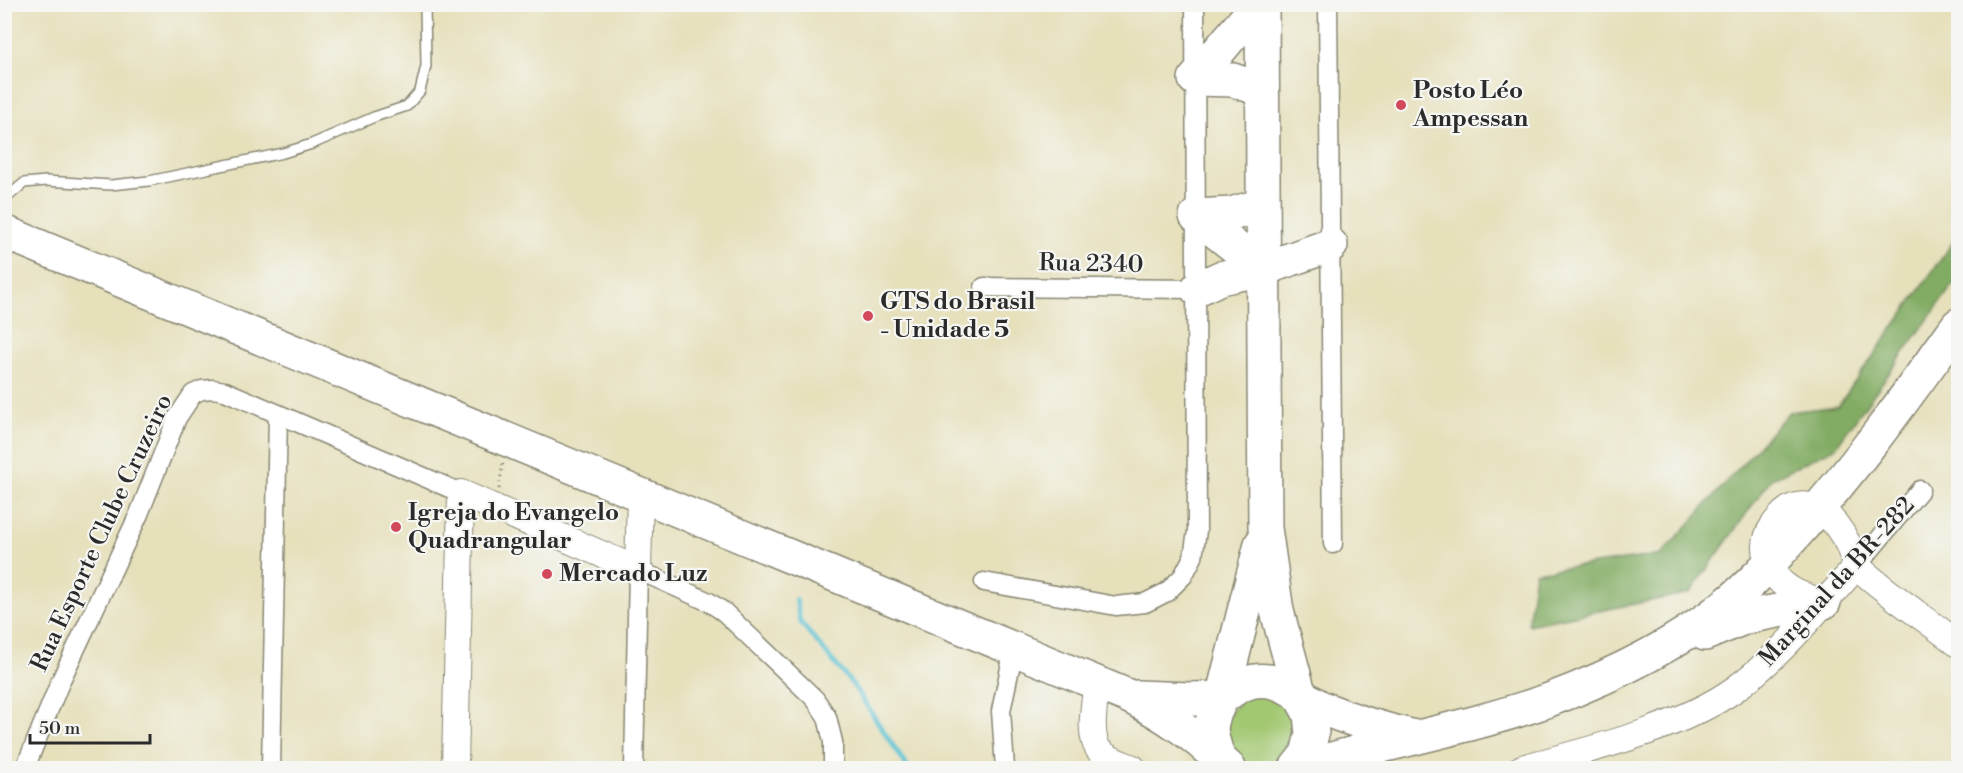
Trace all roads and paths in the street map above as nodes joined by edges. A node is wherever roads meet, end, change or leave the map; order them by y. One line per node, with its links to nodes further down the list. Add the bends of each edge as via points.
1 (424, 4): 8 (lane, via 426,66 420,91 407,106 283,153 149,181 24,183)
2 (1195, 4): 6 (street)
3 (1255, 4): 6 (highway)
4 (1262, 4): 7 (highway)
5 (1328, 4): 12 (street)
6 (1195, 79): 7 (highway, via 1233,80); 10 (street)
7 (1262, 90): 9 (highway)
8 (4, 200)
9 (1263, 205): 10 (highway, via 1231,214); 13 (highway)
10 (1196, 216): 13 (highway); 15 (street)
11 (4, 232): 18 (highway)
12 (1331, 245): 13 (highway); 25 (street)
13 (1263, 269): 15 (highway, via 1220,278); 24 (highway)
14 (984, 287): 15 (street, Rua 2340)
15 (1197, 290): 29 (street, via 1197,531 1183,576 1167,592 1145,603 1116,606)
16 (1959, 325): 22 (highway, via 1845,476)
17 (278, 414): 20 (street); 40 (street, Rua Esporte Clube Cruzeiro, via 213,389 193,394 177,418 139,514 61,680); 41 (street)
18 (507, 439): 21 (highway); 23 (path)
19 (1920, 490): 27 (street, Marginal da BR-282)
20 (461, 494): 23 (street); 42 (street)
21 (640, 495): 28 (street); 32 (highway)
22 (1807, 507): 26 (highway); 27 (street, via 1834,522)
23 (494, 508): 28 (street)
24 (1265, 528): 36 (highway, via 1277,611); 37 (highway)
25 (1333, 544)
26 (1768, 565): 30 (street, via 1788,588); 33 (highway, via 1723,607)
27 (1857, 566): 30 (street, Marginal da BR-282); 31 (street)
28 (638, 570): 43 (street); 44 (street, via 724,612 815,699 827,717 833,742)
29 (984, 582)
30 (1824, 602): 33 (highway, via 1746,617); 48 (street, Marginal da BR-282, via 1765,665 1733,690 1699,709 1656,728)
31 (1959, 644)
32 (1014, 649): 34 (highway); 45 (street, via 1001,711)
33 (1634, 664): 38 (highway, via 1527,707)
34 (1097, 683): 35 (highway); 46 (street, via 1092,727 1095,743 1101,753)
35 (1128, 696): 37 (highway); 39 (highway, via 1177,723)
36 (1300, 696): 37 (highway, via 1285,686 1252,681 1235,687); 38 (highway, via 1368,725); 47 (highway, via 1310,714 1312,734)
37 (1222, 698): 39 (highway, via 1210,729 1212,745)
38 (1416, 737): 47 (highway)
39 (1223, 765)
40 (25, 768)
41 (271, 768)
42 (455, 768)
43 (634, 768)
44 (833, 768)
45 (1005, 768)
46 (1133, 768)
47 (1298, 768)
48 (1523, 768)

